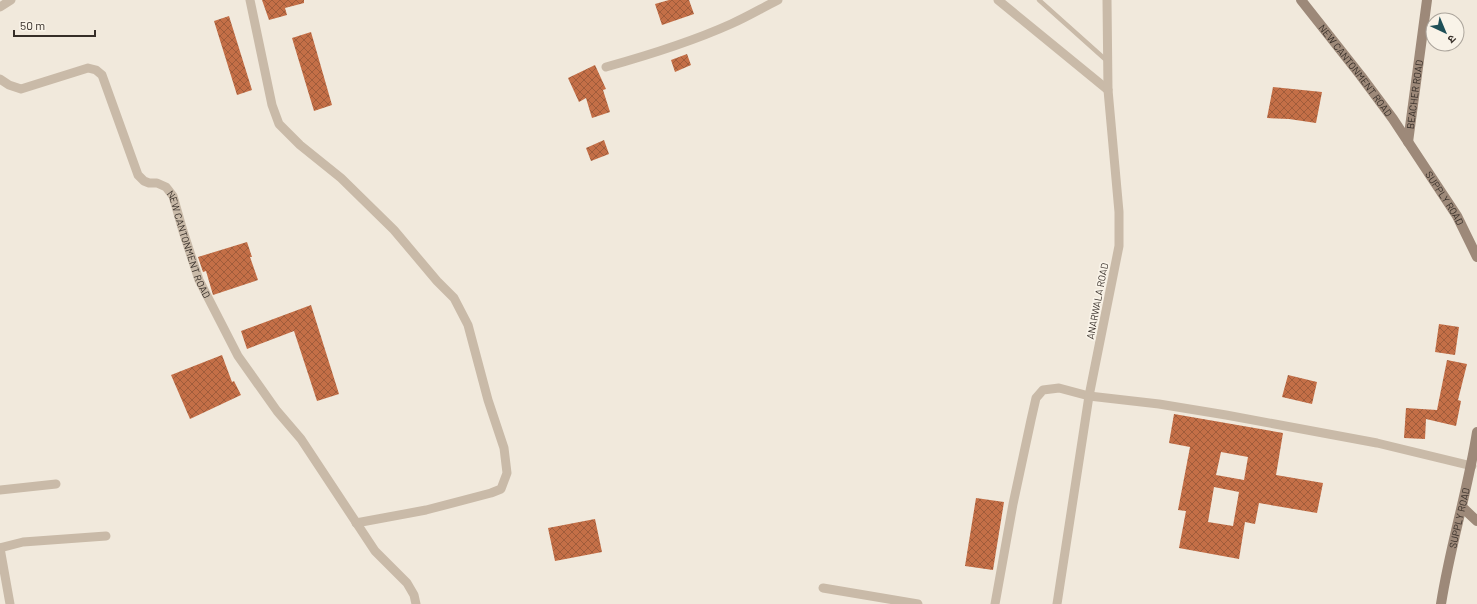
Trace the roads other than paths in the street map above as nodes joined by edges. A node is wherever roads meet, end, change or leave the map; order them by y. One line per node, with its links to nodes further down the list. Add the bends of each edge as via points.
1 (11, 0): 9 (street)
2 (250, 0): 23 (street, via 272,105 279,124 300,145 341,178 394,230 454,298 468,325 504,448 507,473 501,489 491,494 426,510)
3 (778, 0): 11 (street, via 697,38 654,54)
4 (998, 0): 13 (street)
5 (1039, 0): 10 (lane)
6 (1107, 0): 10 (street, ANARWALA ROAD)
7 (1301, 0): 14 (street, NEW CANTONMENT ROAD, via 1366,82)
8 (1427, 0): 14 (street, BEACHER ROAD)
9 (0, 7)
10 (1107, 61): 13 (street, ANARWALA ROAD)
11 (606, 67)
12 (0, 79): 23 (street, NEW CANTONMENT ROAD, via 9,86 21,89 88,68 102,75 138,175 144,181 166,187 173,196 199,280 238,356 277,411 301,439)
13 (1108, 90): 16 (street, ANARWALA ROAD, via 1119,212 1119,246)
14 (1408, 142): 15 (street, SUPPLY ROAD, via 1457,216)
15 (1477, 257)
16 (1089, 396): 18 (street, via 1226,415 1378,444); 30 (street, via 1059,388 1043,390 1036,398); 31 (street, ANARWALA ROAD)
17 (1477, 432): 18 (street, SUPPLY ROAD)
18 (1472, 466): 21 (street, SUPPLY ROAD)
19 (56, 484): 20 (street)
20 (0, 490)
21 (1462, 507): 22 (street); 32 (street, SUPPLY ROAD)
22 (1477, 521)
23 (356, 523): 28 (street, NEW CANTONMENT ROAD, via 375,551 407,583)
24 (106, 536): 25 (street, via 23,542)
25 (0, 548): 27 (street)
26 (824, 588): 29 (street)
27 (10, 604)
28 (416, 604)
29 (918, 604)
30 (995, 604)
31 (1057, 604)
32 (1441, 604)

